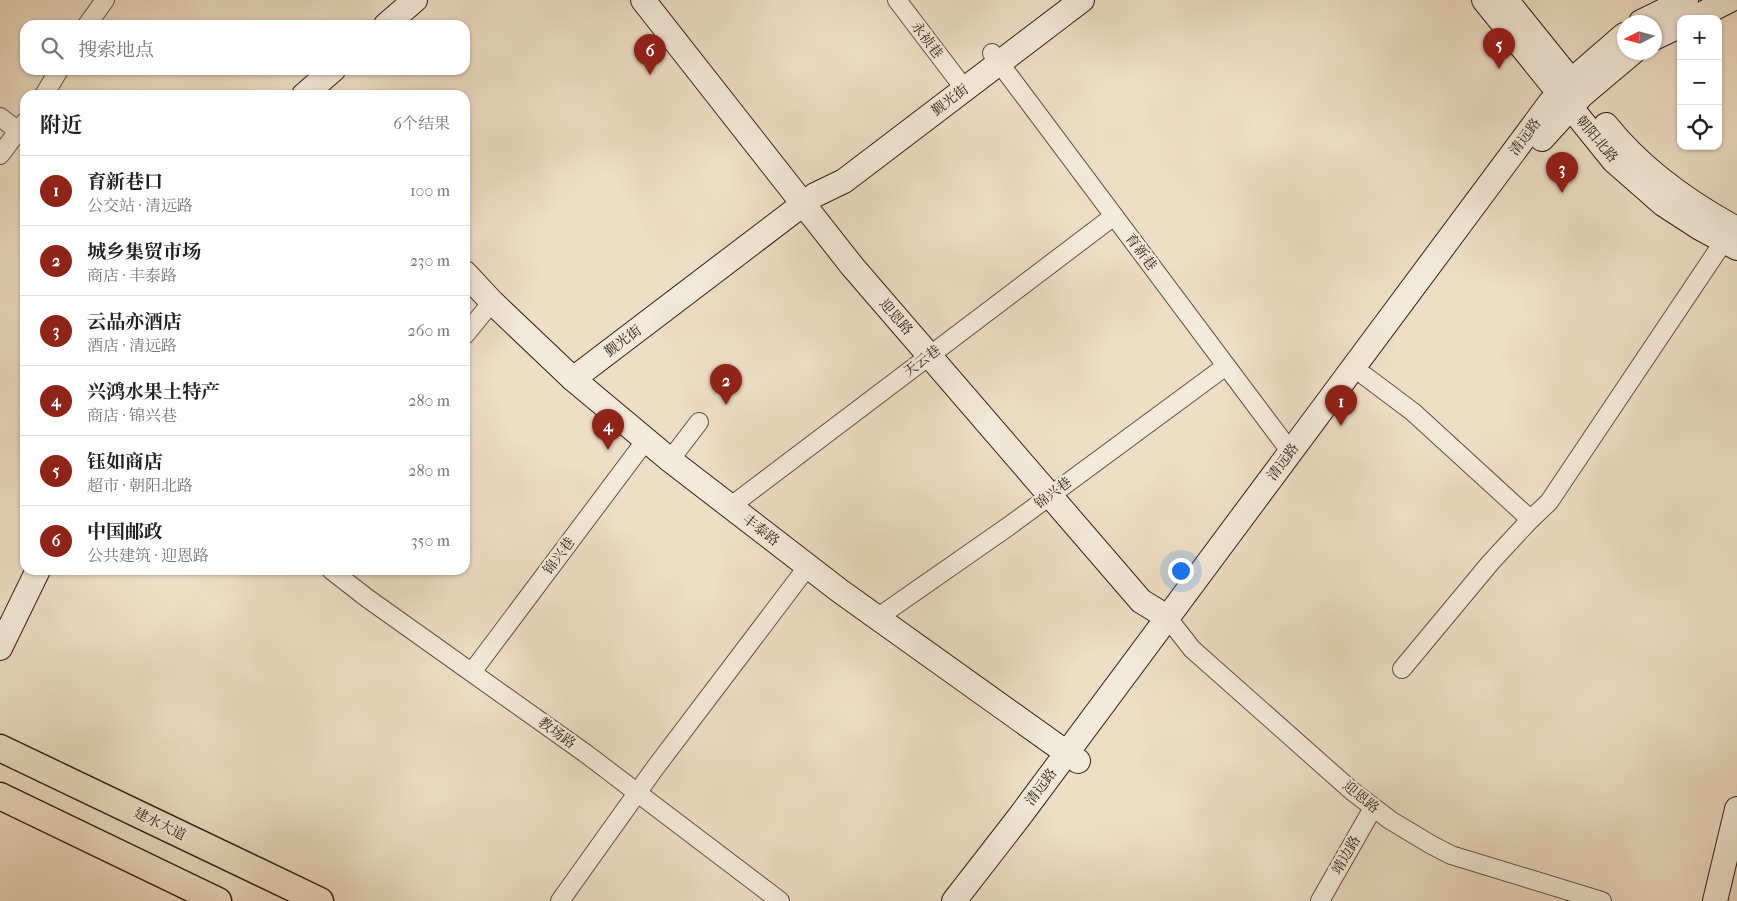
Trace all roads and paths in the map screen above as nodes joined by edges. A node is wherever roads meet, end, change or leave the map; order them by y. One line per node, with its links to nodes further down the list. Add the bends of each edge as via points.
1 (105, 0): 14 (street)
2 (415, 0): 15 (street)
3 (643, 0): 31 (street, 迎恩路)
4 (663, 0): 31 (street, 迎恩路)
5 (898, 0): 23 (street, 永祯巷)
6 (1061, 0): 19 (street, 觐光街)
7 (1082, 0): 19 (street, 觐光街)
8 (1484, 0): 26 (street, 朝阳北路)
9 (1506, 0): 26 (street, 朝阳北路)
10 (1686, 0): 12 (street)
11 (1730, 0): 13 (street)
12 (1655, 15)
13 (1700, 15)
14 (91, 20)
15 (392, 20)
16 (1677, 27): 17 (street)
17 (1662, 34)
18 (1617, 43): 26 (street, 清远路)
19 (996, 58): 23 (street, 觐光街); 31 (street, 觐光街, via 844,181); 32 (street, 育新巷)
20 (1621, 60): 26 (street, 清远路)
21 (56, 75): 24 (street)
22 (327, 75): 25 (street)
23 (957, 79): 31 (street, 觐光街, via 836,171)
24 (47, 90)
25 (310, 90)
26 (1571, 94): 33 (street, 朝阳北路, via 1614,161 1630,176 1663,204 1700,228); 39 (street, 清远路, via 1548,131); 43 (street, 清远路, via 1550,104)
27 (0, 117): 28 (street, via 13,127)
28 (20, 128)
29 (20, 132): 30 (street)
30 (0, 155)
31 (809, 200): 37 (street, 迎恩路, via 864,256); 40 (street, 觐光街)
32 (1114, 216): 37 (street, 天云巷); 38 (street, 育新巷)
33 (1733, 239): 47 (street, via 1549,502)
34 (470, 278): 35 (street, 丰泰路)
35 (492, 302): 36 (street); 40 (street, 丰泰路)
36 (470, 329)
37 (935, 351): 45 (street, 迎恩路); 46 (street, 天云巷)
38 (1226, 366): 43 (street, 育新巷); 45 (street, 锦兴巷)
39 (1365, 376): 47 (street, via 1413,412); 52 (street, 清远路)
40 (574, 379): 42 (street, 丰泰路)
41 (698, 422): 44 (street)
42 (646, 440): 44 (street, 丰泰路); 55 (street, 锦兴巷)
43 (1290, 451): 52 (street, 清远路)
44 (670, 460): 46 (street, 丰泰路)
45 (1056, 491): 51 (street, 锦兴巷); 52 (street, 迎恩路, via 1154,592)
46 (731, 506): 48 (street, 丰泰路)
47 (1530, 519): 54 (street)
48 (808, 566): 51 (street, 丰泰路); 58 (street)
49 (36, 575): 53 (street)
50 (337, 575): 55 (street, 教场路)
51 (877, 618): 57 (street, 丰泰路)
52 (1172, 623): 57 (street, 清远路); 60 (street, 迎恩路, via 1192,648)
53 (0, 648)
54 (1402, 669)
55 (472, 672): 58 (street, 教场路)
56 (0, 748): 63 (main road, 建水大道)
57 (1072, 757): 66 (street, 清远路); 67 (street, 清远路)
58 (638, 793): 64 (street); 65 (street, 教场路)
59 (0, 796): 62 (main road)
60 (1373, 808): 68 (street, 靖边路); 69 (street, 迎恩路, via 1451,855)
61 (1737, 810): 70 (street)
62 (218, 901)
63 (320, 901)
64 (560, 901)
65 (780, 901)
66 (954, 901)
67 (975, 901)
68 (1320, 901)
69 (1602, 901)
70 (1715, 901)

